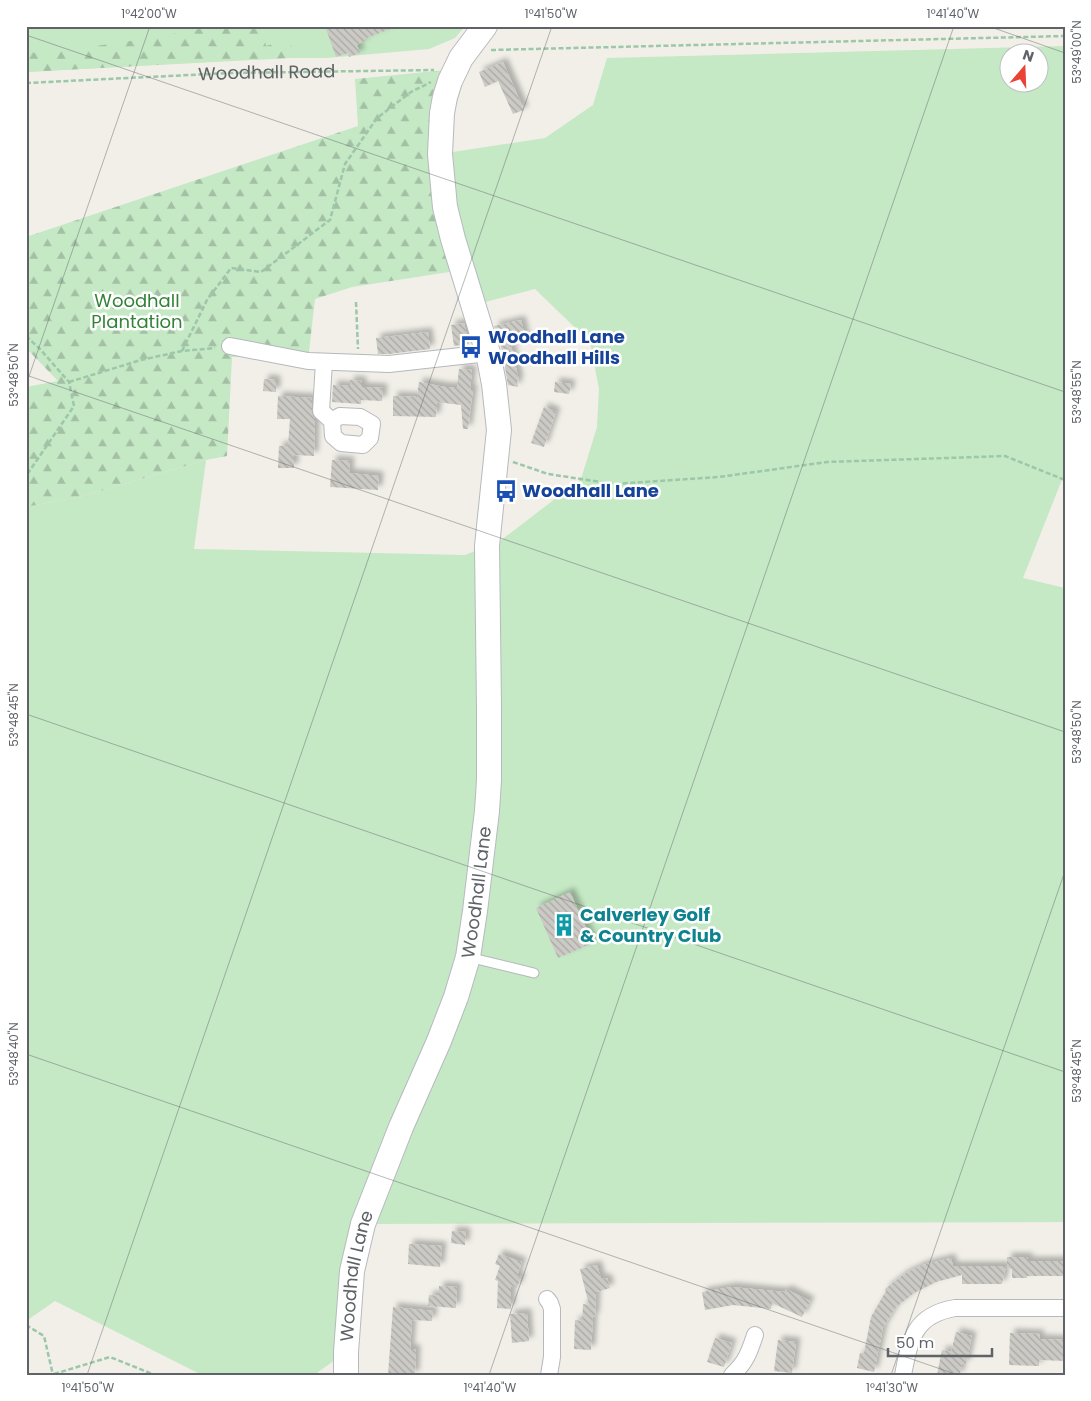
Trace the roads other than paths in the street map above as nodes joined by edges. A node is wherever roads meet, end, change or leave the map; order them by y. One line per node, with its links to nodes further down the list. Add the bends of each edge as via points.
1 (485, 26): 3 (street, Woodhall Lane, via 462,58 443,71 450,81 442,113 440,154 445,208 452,239)
2 (230, 346): 4 (street)
3 (488, 353): 4 (street, via 389,364); 6 (street, Woodhall Lane, via 499,430 486,546 489,780)
4 (324, 362): 5 (street, via 322,411)
5 (332, 422)
6 (468, 957): 7 (lane); 11 (street, Woodhall Lane, via 439,1041 363,1224 352,1271)
7 (534, 973)
8 (547, 1299): 12 (street, via 552,1309)
9 (1065, 1308): 14 (street, via 940,1310 920,1324 911,1340)
10 (754, 1335): 13 (street, via 748,1356)
11 (346, 1375)
12 (549, 1375)
13 (732, 1375)
14 (903, 1375)

